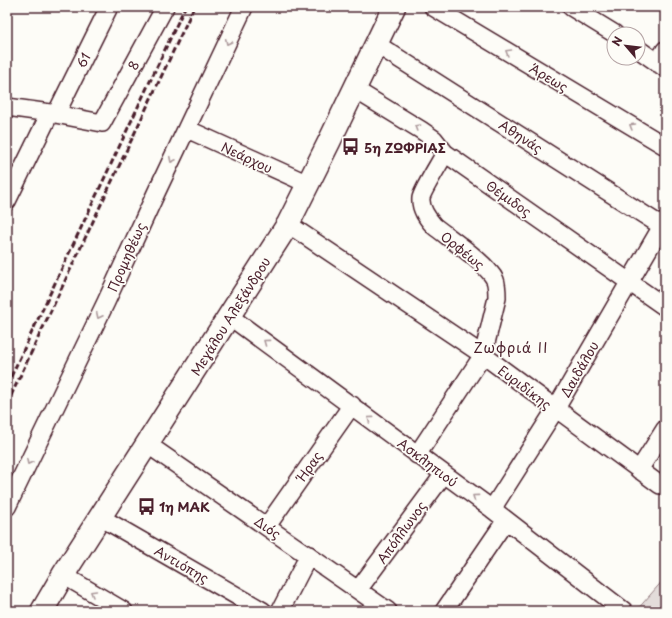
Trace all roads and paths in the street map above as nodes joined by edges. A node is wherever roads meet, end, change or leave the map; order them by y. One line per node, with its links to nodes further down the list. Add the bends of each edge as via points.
1 (109, 7): 13 (street, 61)
2 (165, 7): 13 (street, 8, via 102,122)
3 (244, 7): 14 (street, Προμηθέως, one-way to 14)
4 (394, 7): 8 (main road, Μεγάλου Αλεξάνδρου)
5 (433, 7): 15 (street, Άρεως, one-way to 5)
6 (571, 7): 7 (street)
7 (606, 28)
8 (376, 44): 11 (main road, Μεγάλου Αλεξάνδρου); 21 (street, Αθηνάς)
9 (646, 53): 10 (street)
10 (662, 60)
11 (354, 89): 16 (street, Θέμιδος, one-way to 11, via 421,130); 18 (main road, Μεγάλου Αλεξάνδρου)
12 (7, 107): 13 (street)
13 (53, 113): 17 (street, 61)
14 (187, 129): 18 (street, Νεάρχου); 34 (street, Προμηθέως, one-way to 34)
15 (665, 146)
16 (445, 153): 22 (street, Θέμιδος); 25 (street, Ορφέως, via 421,196 422,204 428,220 488,269 495,280 497,298)
17 (14, 171): 19 (street, 61)
18 (308, 184): 20 (main road, Μεγάλου Αλεξάνδρου)
19 (7, 201)
20 (288, 224): 24 (main road, Μεγάλου Αλεξάνδρου); 25 (street, Ευριδίκης)
21 (663, 227): 22 (street, Δαιδάλου)
22 (629, 282): 23 (street, Θέμιδος); 27 (street, Δαιδάλου)
23 (665, 307)
24 (229, 316): 26 (street, Ασκληπιού, one-way to 24); 29 (main road, Μεγάλου Αλεξάνδρου)
25 (483, 355): 27 (street, Ευριδίκης); 30 (street, Ορφέως)
26 (352, 405): 30 (street, Ασκληπιού, one-way to 26); 38 (street, Ήρας)
27 (555, 410): 31 (street, Ευριδίκης); 35 (street, Δαιδάλου)
28 (665, 429): 31 (street)
29 (147, 444): 36 (main road, Μεγάλου Αλεξάνδρου); 38 (street, Διός)
30 (418, 455): 32 (street, Ασκληπιού)
31 (639, 470): 33 (street, Ευριδίκης)
32 (444, 474): 35 (street, Ασκληπιού, one-way to 32); 41 (street, Απόλλωνος)
33 (660, 486)
34 (7, 507)
35 (492, 509): 37 (street, Ασκληπιού)
36 (100, 517): 40 (main road, Μεγάλου Αλεξάνδρου); 44 (street, Αντιόπης)
37 (506, 520): 47 (street); 48 (street, Ασκληπιού)
38 (267, 526): 39 (street, Διός)
39 (309, 555): 41 (street, Διός); 45 (street)
40 (63, 575): 42 (main road, Μεγάλου Αλεξάνδρου); 43 (street, one-way to 40)
41 (358, 590): 46 (street, Διός)
42 (42, 611)
43 (124, 611)
44 (263, 611)
45 (280, 611)
46 (388, 611)
47 (444, 611)
48 (624, 611)

